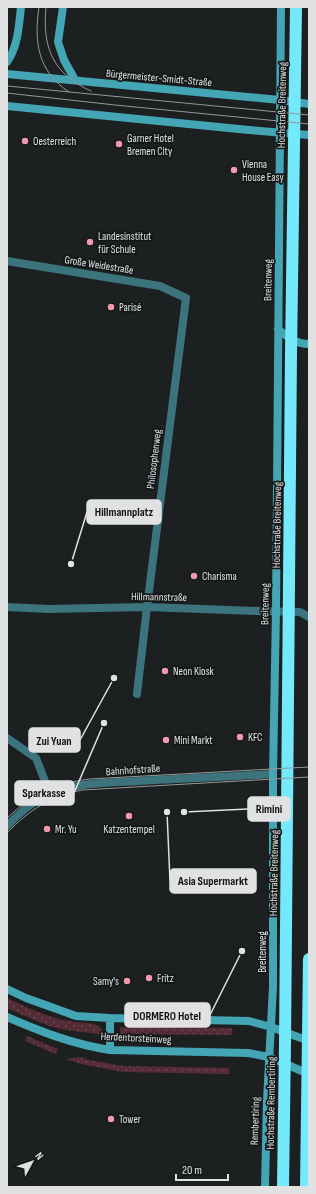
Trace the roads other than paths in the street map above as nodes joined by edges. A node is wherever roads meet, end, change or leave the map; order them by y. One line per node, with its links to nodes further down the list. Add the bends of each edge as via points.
1 (21, 7): 5 (main road, via 12,53)
2 (63, 7): 7 (main road, via 58,42)
3 (281, 7): 8 (main road, Breitenweg)
4 (296, 7): 31 (highway, Hochstraße Breitenweg)
5 (7, 62)
6 (7, 74): 7 (main road, Bürgermeister-Smidt-Straße)
7 (75, 80): 8 (main road, Bürgermeister-Smidt-Straße)
8 (280, 100): 9 (main road, Bürgermeister-Smidt-Straße); 11 (main road, Breitenweg)
9 (309, 104)
10 (7, 106): 11 (main road)
11 (280, 132): 12 (main road); 15 (main road, Breitenweg)
12 (309, 135)
13 (7, 261): 14 (street, Große Weidestraße, via 160,286)
14 (186, 298): 18 (street, Philosophenweg)
15 (278, 329): 16 (main road, via 300,343); 19 (main road, Breitenweg)
16 (309, 344)
17 (7, 607): 18 (street, Hillmannstraße)
18 (147, 607): 19 (street, Hillmannstraße); 21 (street, Philosophenweg)
19 (276, 611): 20 (street, Hillmannstraße, via 300,612); 23 (main road, Breitenweg)
20 (309, 617)
21 (137, 694)
22 (7, 738): 24 (street, via 36,758)
23 (273, 774): 24 (street, Bahnhofstraße, via 80,785); 30 (main road, Breitenweg)
24 (50, 794): 25 (street, Bahnhofstraße, via 22,811)
25 (7, 826)
26 (309, 959): 32 (highway)
27 (7, 989): 29 (main road, Herdentorsteinweg, via 76,1016)
28 (7, 1018): 33 (main road, Herdentorsteinweg, via 67,1041)
29 (110, 1018): 30 (main road, Herdentorsteinweg, via 248,1021); 33 (main road)
30 (271, 1027): 32 (main road, Herdentorsteinweg); 34 (main road, Breitenweg)
31 (285, 1043): 37 (highway, Hochstraße Rembertiring)
32 (308, 1045): 38 (highway)
33 (110, 1050): 34 (main road, Herdentorsteinweg, via 248,1053)
34 (269, 1056): 35 (main road, Herdentorsteinweg); 36 (main road, Rembertiring)
35 (309, 1074)
36 (265, 1187)
37 (283, 1187)
38 (306, 1187)

